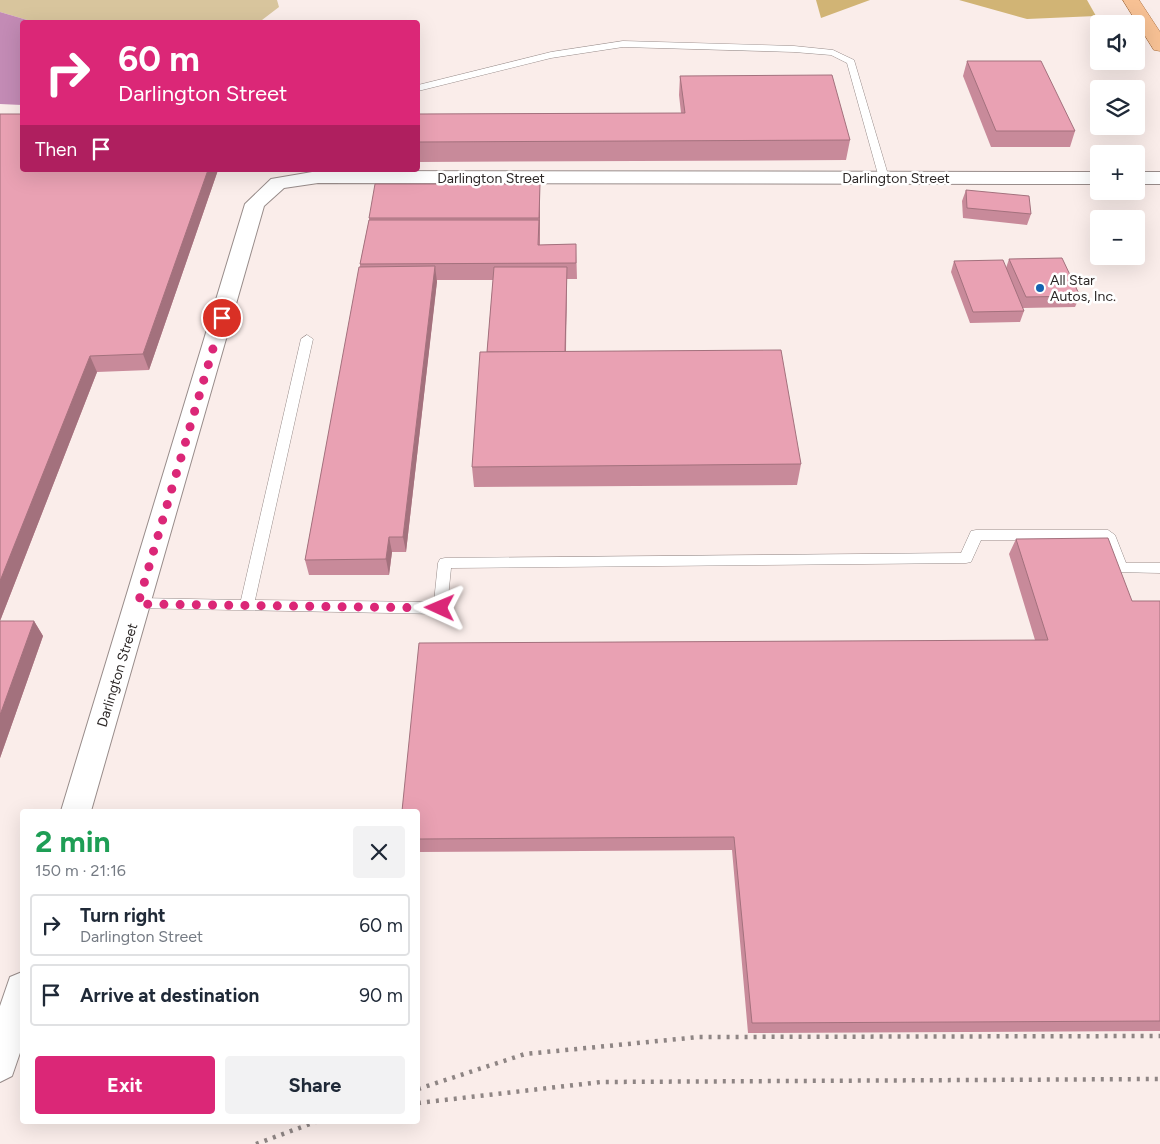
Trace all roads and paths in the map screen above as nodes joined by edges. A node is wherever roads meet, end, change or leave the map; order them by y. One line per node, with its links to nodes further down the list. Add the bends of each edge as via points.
1 (1131, 0): 2 (main road)
2 (1160, 46)
3 (420, 88): 4 (lane, via 551,55 623,44 794,48 833,53 851,62)
4 (884, 178): 5 (street, Darlington Street); 10 (street, Darlington Street, via 318,177 278,183 255,204)
5 (1090, 178)
6 (1145, 178): 7 (street)
7 (1160, 178)
8 (307, 339): 11 (lane)
9 (1160, 568): 11 (lane, via 1121,568 1108,536 976,535 966,558 445,563 440,608)
10 (138, 604): 11 (lane); 12 (street, Darlington Street)
11 (247, 606)
12 (77, 809)
13 (20, 996): 14 (street)
14 (0, 1064)

